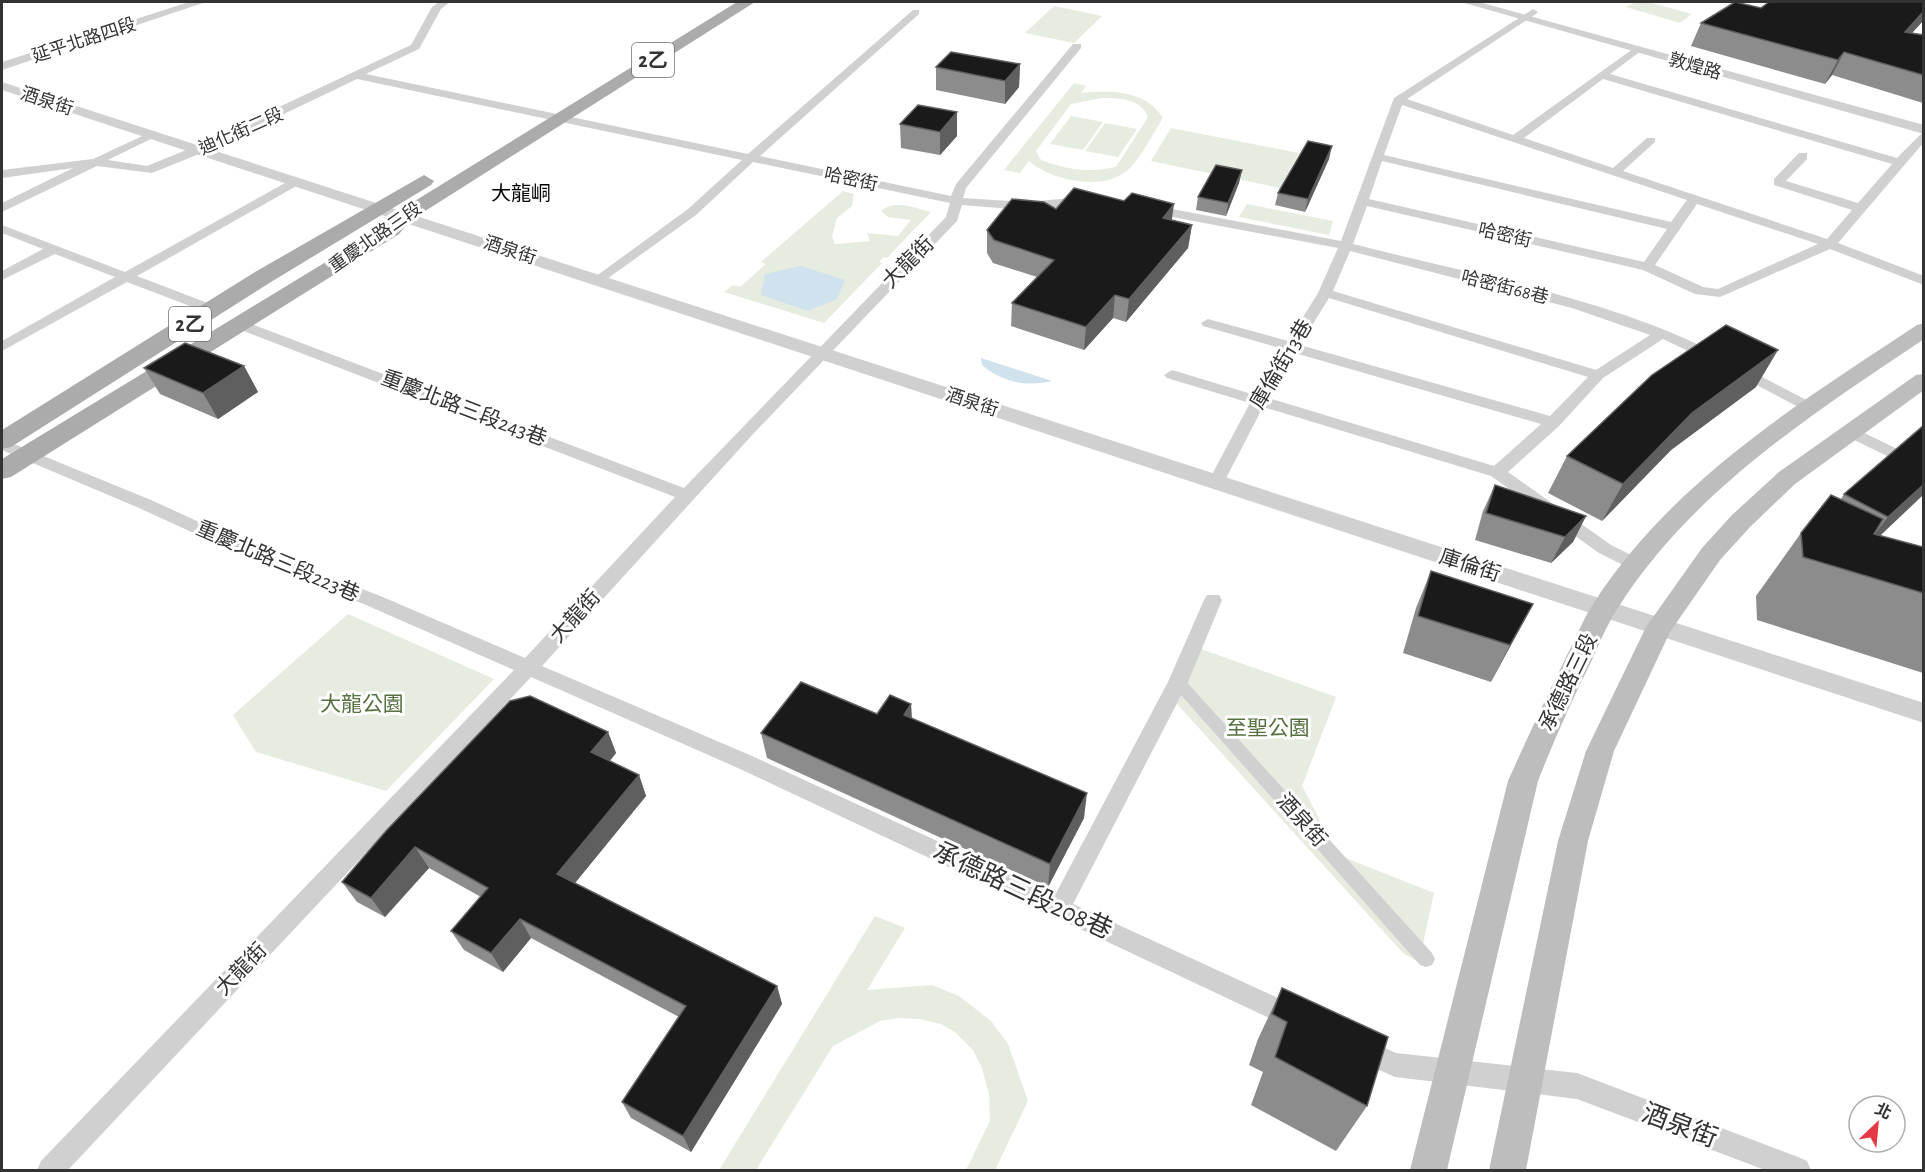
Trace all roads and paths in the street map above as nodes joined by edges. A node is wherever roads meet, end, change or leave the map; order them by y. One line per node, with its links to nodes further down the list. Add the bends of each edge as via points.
1 (200, 2): 11 (street, 延平北路四段)
2 (445, 2): 13 (street, 迪化街二段, via 437,7 416,47)
3 (719, 2): 15 (main road, 2乙)
4 (747, 2): 17 (main road, 重慶北路三段 / 2乙)
5 (1467, 2): 8 (street, 敦煌路)
6 (1494, 2): 8 (street, 敦煌路)
7 (916, 12): 27 (street)
8 (1528, 15): 10 (street, 敦煌路); 16 (street); 19 (street, 敦煌路)
9 (1077, 46): 35 (street, 大龍街, via 960,187)
10 (1637, 49): 12 (street); 20 (street, 敦煌路)
11 (2, 66)
12 (1602, 75): 22 (street); 29 (street)
13 (359, 76): 18 (street); 24 (street, 迪化街二段)
14 (2, 86): 21 (street, 酒泉街)
15 (573, 91)
16 (1398, 100): 22 (street); 26 (street, 庫倫街13巷)
17 (557, 111): 18 (main road, 重慶北路三段 / 2乙); 27 (street, 哈密街); 41 (main road, 重慶北路三段 / 2乙)
18 (536, 114): 39 (main road, 重慶北路三段 / 2乙)
19 (1923, 121)
20 (1923, 132): 29 (street, 敦煌路)
21 (153, 134): 24 (street, 酒泉街); 28 (street)
22 (1516, 138): 30 (street)
23 (1651, 140): 30 (street)
24 (200, 150): 28 (street, 迪化街二段, via 148,170); 32 (street, 酒泉街)
25 (1803, 156): 40 (street, via 1778,182)
26 (1379, 157): 36 (street, 庫倫街13巷); 42 (street)
27 (752, 159): 35 (street, 哈密街); 50 (street, via 692,212)
28 (95, 162): 31 (street, 迪化街二段); 38 (street)
29 (1899, 162): 40 (street, 敦煌路)
30 (1615, 172): 34 (street)
31 (2, 174)
32 (296, 181): 39 (street, 酒泉街); 49 (street)
33 (1100, 199): 35 (street, 哈密街, via 1024,206)
34 (1693, 200): 42 (street); 44 (street)
35 (957, 201): 60 (street, 大龍街, via 952,219)
36 (1363, 201): 45 (street, 庫倫街13巷); 47 (street, 哈密街)
37 (1134, 206): 45 (street)
38 (2, 208)
39 (379, 208): 41 (street, 酒泉街); 53 (main road, 重慶北路三段 / 2乙)
40 (1860, 208): 44 (street, 敦煌路)
41 (404, 216): 50 (street, 酒泉街); 55 (main road, 重慶北路三段 / 2乙, via 392,230)
42 (1675, 227): 47 (street)
43 (2, 229): 46 (street)
44 (1830, 244): 47 (street, 哈密街, via 1720,293 1700,291); 51 (street)
45 (1346, 246): 52 (street, 庫倫街13巷); 57 (street, 哈密街68巷, via 1577,305)
46 (54, 249): 48 (street); 49 (street)
47 (1647, 267)
48 (2, 276)
49 (126, 277): 53 (street); 58 (street)
50 (600, 280): 60 (street, 酒泉街)
51 (1923, 281)
52 (1325, 293): 59 (street, 庫倫街13巷); 62 (street)
53 (213, 310): 69 (main road, 重慶北路三段 / 2乙)
54 (1208, 323): 59 (street)
55 (241, 325): 70 (main road, 重慶北路三段 / 2乙); 75 (street, 重慶北路三段243巷)
56 (1923, 329): 65 (main road, 承德路三段)
57 (1661, 334): 62 (street); 65 (street, 哈密街68巷)
58 (2, 346)
59 (1292, 346): 64 (street, 庫倫街13巷); 67 (street)
60 (821, 353): 66 (street, 酒泉街); 75 (street, 大龍街)
61 (1172, 375): 64 (street)
62 (1598, 375): 67 (street)
63 (1923, 380): 68 (main road)
64 (1259, 400): 73 (street); 74 (street, 庫倫街13巷)
65 (1809, 407): 76 (main road, 承德路三段, via 1710,485)
66 (1017, 417): 74 (street, 庫倫街)
67 (1553, 422): 73 (street)
68 (1852, 432): 71 (street); 79 (main road, via 1787,478 1741,521 1711,554)
69 (2, 443): 70 (street, 重慶北路三段223巷)
70 (27, 454): 72 (main road, 重慶北路三段 / 2乙); 80 (street, 重慶北路三段223巷, via 272,562 372,600)
71 (1923, 469)
72 (2, 471)
73 (1497, 472): 76 (street, via 1605,549)
74 (1216, 482): 78 (street, 庫倫街)
75 (686, 495): 80 (street, 大龍街)
76 (1635, 565): 78 (main road, 承德路三段)
77 (1213, 600): 81 (street)
78 (1604, 608): 79 (street, 庫倫街); 87 (main road, 承德路三段, via 1523,781)
79 (1659, 627): 82 (street, 庫倫街); 88 (main road, via 1600,751 1576,830)
80 (528, 668): 83 (street, 承德路三段208巷, via 745,762); 89 (street, 大龍街)
81 (1178, 682): 83 (street); 84 (street, 酒泉街)
82 (1923, 713)
83 (1060, 907): 85 (street, 承德路三段208巷)
84 (1426, 959)
85 (1311, 1025)
86 (1343, 1040): 87 (street, via 1395,1065)
87 (1451, 1072): 88 (street); 90 (main road, 承德路三段)
88 (1526, 1078): 91 (main road); 92 (street, 酒泉街, via 1577,1086)
89 (50, 1170)
90 (1428, 1170)
91 (1508, 1170)
92 (1798, 1170)

